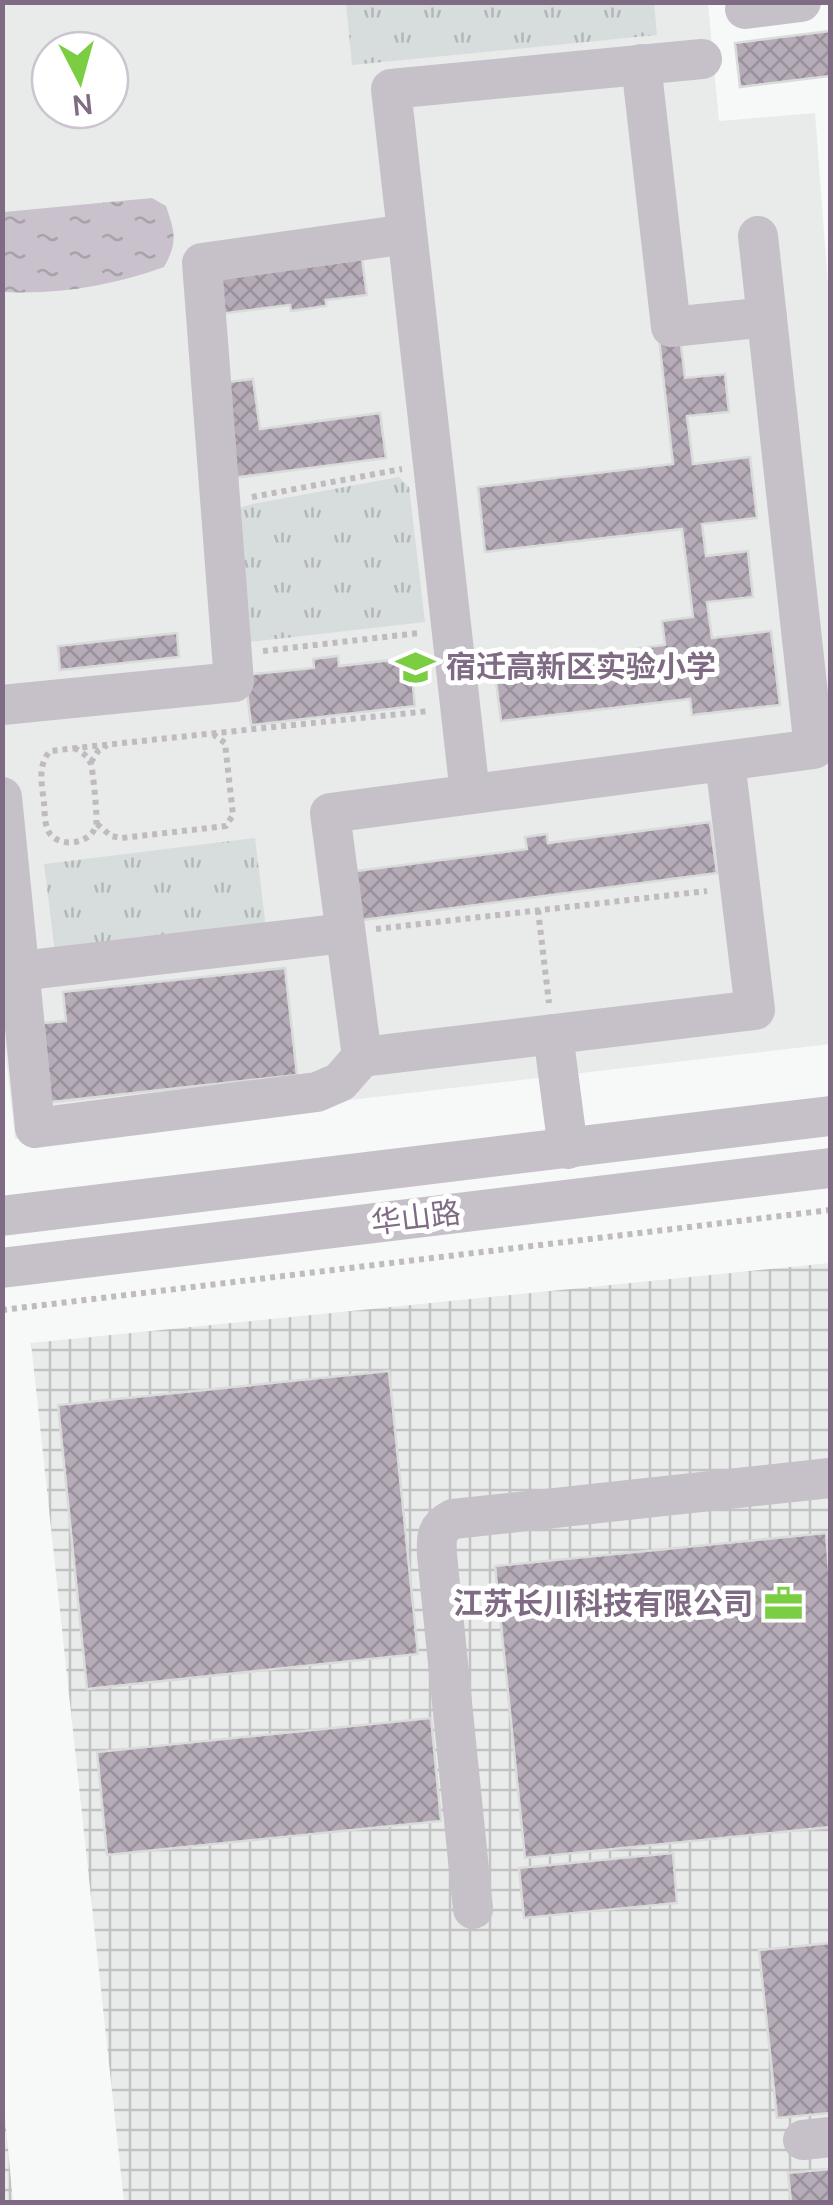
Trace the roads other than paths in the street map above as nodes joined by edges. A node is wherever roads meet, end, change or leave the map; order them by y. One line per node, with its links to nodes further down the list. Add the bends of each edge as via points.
1 (801, 2): 2 (street)
2 (745, 9)
3 (702, 58): 4 (street)
4 (641, 64): 5 (street, via 391,89); 7 (street, via 671,327)
5 (407, 234): 8 (street, via 202,263 234,682); 10 (street)
6 (758, 236): 7 (street)
7 (767, 317): 9 (street, via 814,749)
8 (2, 705)
9 (724, 761): 10 (street); 14 (street, via 755,1010)
10 (470, 794): 12 (street, via 330,813)
11 (2, 797): 13 (street)
12 (346, 932): 13 (street); 15 (street)
13 (20, 970): 15 (street, via 36,1128 317,1092 340,1082)
14 (553, 1034): 15 (street); 17 (street)
15 (362, 1057)
16 (830, 1116): 17 (street, 华山路)
17 (568, 1149): 19 (street, 华山路)
18 (830, 1168): 20 (street, 华山路)
19 (2, 1216)
20 (2, 1268)
21 (830, 1478): 22 (street, via 443,1525 437,1555)
22 (473, 1909)

